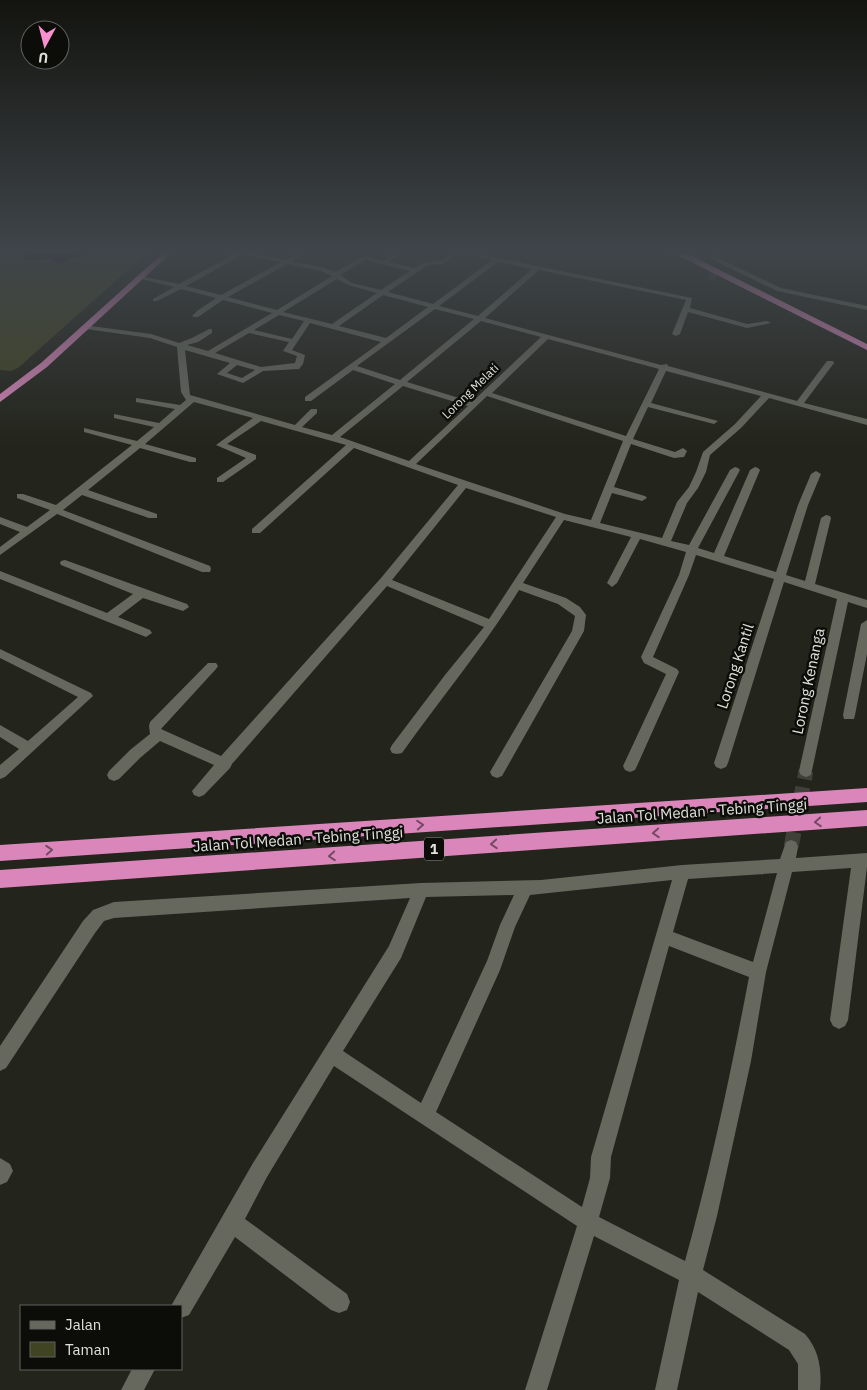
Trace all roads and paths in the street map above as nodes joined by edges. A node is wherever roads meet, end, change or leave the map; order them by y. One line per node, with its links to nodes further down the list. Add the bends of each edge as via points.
1 (89, 318): 34 (highway)
2 (96, 318): 16 (highway)
3 (267, 318): 17 (street)
4 (300, 318): 13 (street)
5 (346, 318): 15 (street)
6 (419, 318): 23 (street)
7 (475, 318): 12 (street)
8 (682, 318): 19 (street)
9 (718, 318): 14 (street, via 747,326)
10 (809, 318): 25 (highway)
11 (823, 318): 21 (highway)
12 (479, 319): 20 (street); 32 (street)
13 (309, 320): 15 (street); 22 (street)
14 (767, 323)
15 (334, 326): 23 (street)
16 (86, 327): 24 (street, via 151,336); 36 (highway, via 44,366)
17 (247, 330): 22 (street); 26 (street)
18 (209, 331): 24 (street)
19 (676, 334)
20 (547, 336): 29 (street); 33 (street, Lorong Melati)
21 (867, 340)
22 (292, 341): 31 (street, via 287,351 301,355 298,366)
23 (387, 341): 30 (street)
24 (180, 346): 26 (street); 37 (street, via 185,392)
25 (867, 347)
26 (209, 354): 27 (street)
27 (236, 362): 31 (street); 31 (street, via 221,374 243,381)
28 (830, 363): 40 (street)
29 (664, 366): 35 (street); 41 (street)
30 (351, 367): 32 (street); 38 (street)
31 (261, 369)
32 (400, 382): 42 (street); 52 (street)
33 (485, 393): 42 (street, Lorong Melati); 53 (street)
34 (0, 394)
35 (768, 395): 40 (street); 77 (street, via 706,454 700,473 682,502)
36 (0, 399)
37 (192, 399): 43 (street); 46 (street)
38 (308, 399)
39 (139, 400): 43 (street)
40 (800, 403): 48 (street)
41 (646, 404): 47 (street); 53 (street)
42 (472, 405): 58 (street, Lorong Melati)
43 (182, 408): 49 (street)
44 (314, 411): 50 (street)
45 (117, 416): 49 (street)
46 (261, 417): 50 (street); 62 (street, via 220,445 253,457)
47 (714, 421)
48 (867, 422)
49 (160, 426): 54 (street)
50 (297, 427): 52 (street)
51 (87, 430): 54 (street)
52 (334, 438): 55 (street)
53 (628, 441): 56 (street, via 674,455); 64 (street)
54 (137, 444): 57 (street); 65 (street)
55 (352, 444): 58 (street); 75 (street)
56 (683, 451)
57 (193, 460)
58 (410, 465): 63 (street)
59 (735, 470): 78 (street)
60 (756, 470): 80 (street)
61 (816, 474): 84 (street, Lorong Kantil)
62 (220, 480)
63 (464, 484): 70 (street); 85 (street)
64 (609, 488): 67 (street); 73 (street)
65 (81, 492): 68 (street); 69 (street)
66 (20, 496): 68 (street)
67 (642, 498)
68 (56, 510): 74 (street); 82 (street)
69 (153, 516)
70 (562, 516): 73 (street); 87 (street)
71 (826, 518): 88 (street)
72 (0, 520): 74 (street)
73 (594, 525): 76 (street)
74 (28, 531): 79 (street)
75 (256, 531)
76 (638, 536): 77 (street); 86 (street)
77 (665, 543): 78 (street)
78 (692, 550): 80 (street); 106 (street, via 647,657 673,672)
79 (0, 552)
80 (717, 559): 84 (street)
81 (65, 563): 89 (street)
82 (206, 569)
83 (0, 575): 93 (street)
84 (780, 577): 88 (street); 104 (street, Lorong Kantil)
85 (385, 581): 95 (street); 105 (street)
86 (612, 583)
87 (517, 585): 95 (street); 108 (street, via 569,605 581,618 578,631)
88 (809, 586): 90 (street)
89 (141, 593): 92 (street); 93 (street)
90 (843, 597): 91 (street); 107 (street, Lorong Kenanga)
91 (867, 604)
92 (183, 607)
93 (109, 618): 96 (street)
94 (867, 624): 99 (street)
95 (491, 625): 103 (street)
96 (146, 633)
97 (0, 653): 102 (street, via 87,696)
98 (212, 666): 101 (street, via 155,726)
99 (849, 715)
100 (0, 730): 102 (street)
101 (159, 735): 105 (street); 110 (street)
102 (28, 748): 109 (street)
103 (397, 749)
104 (721, 763)
105 (225, 764): 111 (street)
106 (630, 766)
107 (806, 771)
108 (497, 772)
109 (0, 773)
110 (114, 775)
111 (199, 791)
112 (867, 795): 114 (highway, Jalan Tol Medan - Tebing Tinggi / 1, one-way to 112)
113 (867, 818): 118 (highway, Jalan Tol Medan - Tebing Tinggi / 1, one-way to 118)
114 (0, 853)
115 (790, 856): 116 (street); 117 (street); 122 (street)
116 (863, 860): 123 (street)
117 (682, 872): 119 (street); 121 (street)
118 (0, 879)
119 (526, 887): 120 (street); 126 (street)
120 (421, 890): 124 (street, via 396,952); 125 (street, via 114,910 99,914)
121 (664, 936): 122 (street); 130 (street, via 602,1157)
122 (758, 972): 131 (street, via 740,1070)
123 (839, 1020)
124 (333, 1055): 126 (street); 129 (street, via 260,1170)
125 (0, 1062)
126 (424, 1115): 130 (street)
127 (0, 1168): 128 (street, via 3,1171)
128 (0, 1175)
129 (232, 1222): 132 (street); 133 (street)
130 (588, 1222): 131 (street); 136 (street)
131 (691, 1275): 137 (street); 138 (street, via 802,1346 806,1350)
132 (339, 1302)
133 (182, 1305)
134 (143, 1370): 135 (street)
135 (132, 1390)
136 (536, 1390)
137 (666, 1390)
138 (809, 1390)

